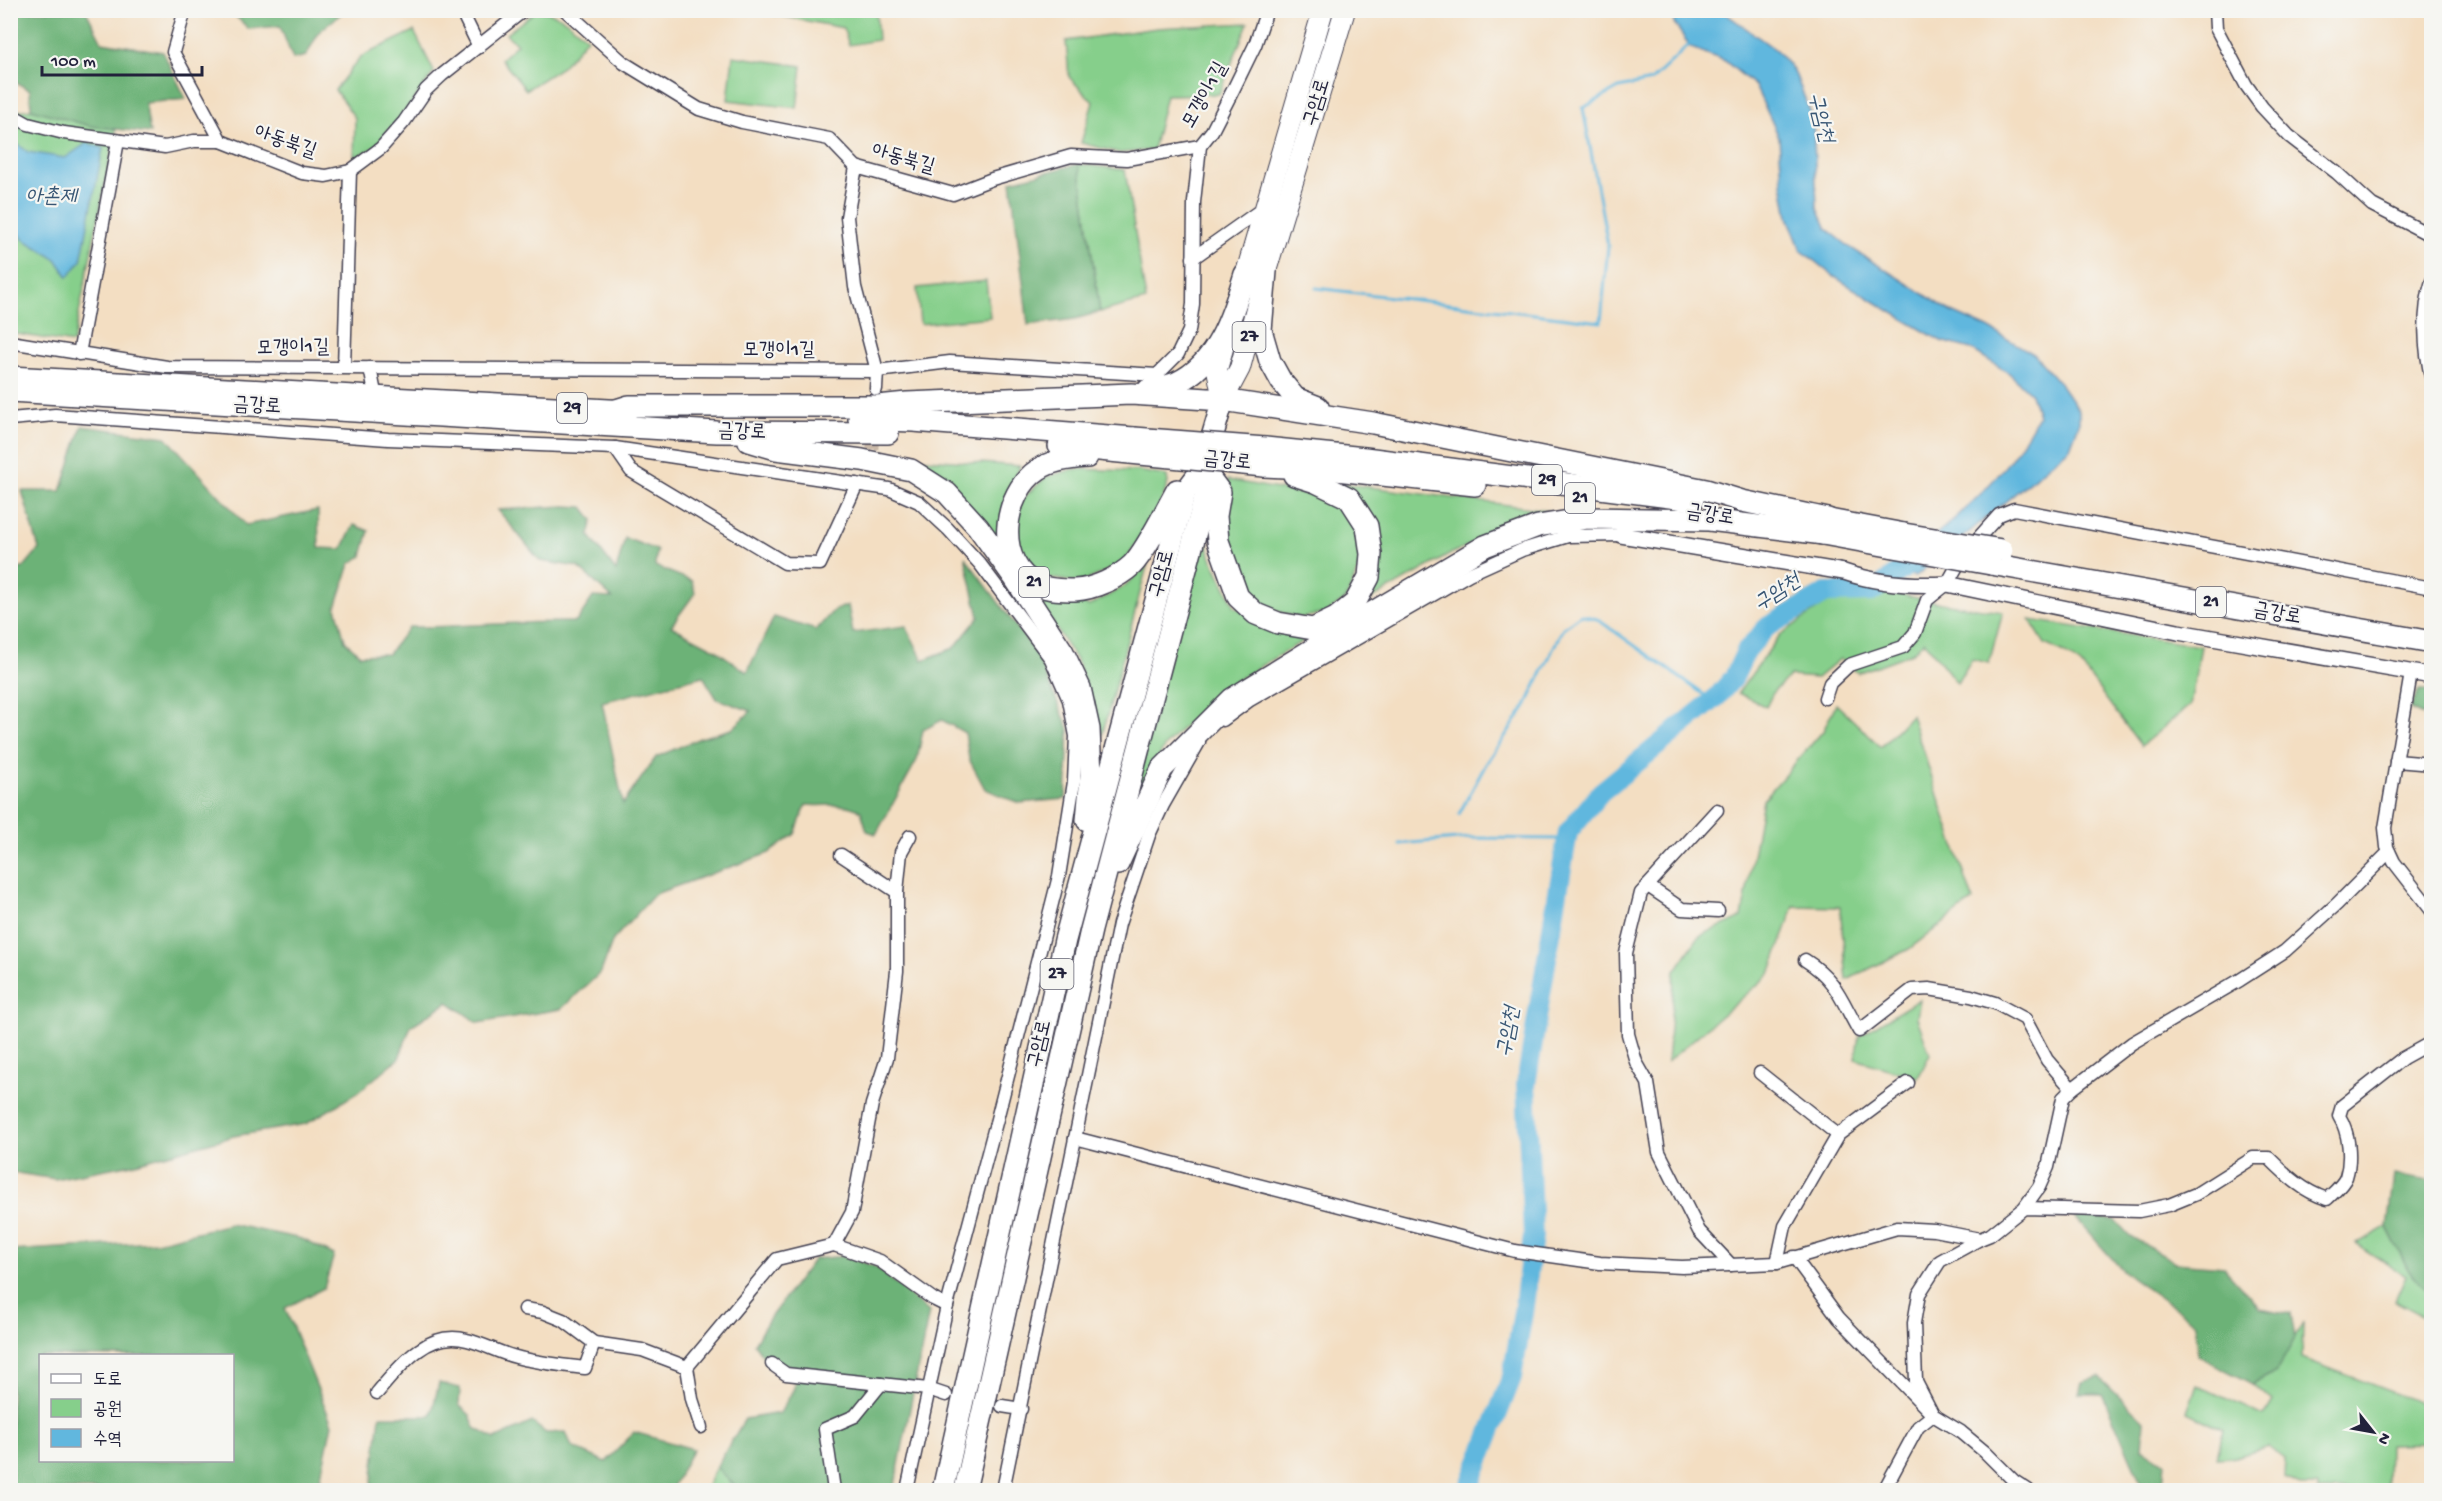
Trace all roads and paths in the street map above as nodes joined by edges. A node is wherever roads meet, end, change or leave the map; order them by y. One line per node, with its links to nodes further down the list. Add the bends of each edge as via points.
1 (185, 10): 12 (street, via 173,52)
2 (461, 10): 9 (street)
3 (525, 10): 9 (street, 아동북길)
4 (565, 10): 14 (street, 아동북길, via 624,63 699,109 829,139)
5 (1267, 10): 13 (street, 모갱이1길, via 1234,88)
6 (1344, 10): 19 (main road, 구암로)
7 (2215, 10): 17 (street, via 2216,28 2246,85 2289,136 2372,205)
8 (1320, 11): 16 (main road, 구암로)
9 (479, 47): 15 (street, 아동북길, via 431,85 396,133)
10 (10, 114): 11 (street, 아동북길, via 28,124 64,133)
11 (118, 141): 12 (street, 아동북길, via 165,147); 22 (street)
12 (221, 141): 15 (street, 아동북길, via 302,173 326,176)
13 (1200, 146): 14 (street, 아동북길, via 1127,159 1071,156 952,194); 18 (street, 모갱이1길, via 1194,192)
14 (856, 167): 26 (street, via 846,217 855,287)
15 (350, 171): 24 (street)
16 (1265, 207): 18 (street); 19 (main road, 구암로)
17 (2432, 236)
18 (1193, 258): 26 (street, 모갱이1길, via 1190,331 1178,354 1157,375 950,362)
19 (1256, 273): 32 (highway, via 1218,343 1196,370 1175,383); 33 (main road, 구암로, via 1217,369); 36 (highway, via 1261,330 1281,381 1295,398)
20 (2432, 281): 23 (street, via 2426,320)
21 (10, 342): 22 (street, 모갱이1길)
22 (79, 354): 24 (street, 모갱이1길, via 167,367)
23 (2430, 365): 28 (street)
24 (345, 367): 25 (street, 모갱이1길)
25 (370, 368): 26 (street, 모갱이1길); 29 (street)
26 (878, 371): 30 (street)
27 (10, 377): 34 (highway, 금강로 / 29)
28 (2432, 380)
29 (374, 388)
30 (876, 389)
31 (10, 392): 38 (highway, 금강로 / 29)
32 (1131, 394): 33 (highway); 34 (highway, via 878,406 629,406)
33 (1223, 400): 36 (highway); 44 (highway, 구암로)
34 (612, 411): 40 (highway, 금강로 / 29, via 913,421)
35 (10, 419): 39 (street, via 55,414)
36 (1373, 423): 46 (highway, via 1706,489)
37 (383, 426): 39 (street)
38 (717, 432): 40 (highway, 금강로 / 29, via 915,433); 66 (highway, via 776,449 911,470 948,493 1014,577 1067,661 1080,688 1089,729 1086,826)
39 (388, 439): 41 (street)
40 (1132, 445): 42 (highway, 금강로 / 21, bridge); 44 (highway, 21, via 1039,468 1024,482 1014,497 1007,541 1023,574 1038,585 1061,590 1087,590 1118,575 1133,564 1178,488)
41 (615, 448): 45 (street); 45 (street, via 631,471 785,563 820,564)
42 (1264, 457): 44 (highway, via 1349,498 1367,526 1371,554 1365,586 1355,603 1313,629 1278,623 1256,614 1238,597 1218,542 1216,516 1220,492); 46 (highway, 금강로 / 21, via 1327,469)
43 (871, 468): 45 (street)
44 (1203, 468): 66 (highway, 구암로 / 27, via 1185,492); 67 (highway, 구암로 / 27, via 1205,497)
45 (862, 485): 81 (street, via 889,489 919,502 980,564 1051,659 1069,700 1076,736 1074,782 1059,876)
46 (1826, 527): 48 (highway, 금강로 / 21, bridge); 67 (highway, via 1588,518 1538,526 1485,546 1232,699 1200,729 1162,769)
47 (1621, 535): 49 (street, via 1860,577 1919,585); 74 (street, via 1568,536 1522,550 1469,574 1250,699 1197,745 1149,835 1119,924)
48 (1996, 557): 51 (highway, 금강로 / 21); 52 (highway, 금강로 / 21)
49 (1947, 584): 50 (street, via 1971,546 1999,515 2014,509); 53 (street, via 2178,632); 55 (street, via 1928,600 1915,633 1903,647 1849,665 1830,683)
50 (2432, 588)
51 (2432, 626)
52 (2432, 642)
53 (2411, 673): 54 (street); 56 (street)
54 (2432, 676)
55 (1825, 698)
56 (2396, 761): 57 (street); 60 (street, via 2385,828)
57 (2432, 764)
58 (1717, 810): 62 (street)
59 (910, 836): 63 (street, via 901,852)
60 (2389, 852): 65 (street); 72 (street, via 2284,951 2132,1043)
61 (841, 855): 63 (street)
62 (1648, 886): 64 (street, via 1682,909); 80 (street, via 1641,893 1626,953 1628,1034 1636,1062 1648,1083 1659,1152 1699,1230)
63 (897, 892): 77 (street, via 897,971 887,1058 872,1104 852,1212)
64 (1718, 911)
65 (2432, 911)
66 (1065, 940): 96 (highway, 구암로 / 27)
67 (1088, 943): 97 (highway, 구암로 / 27)
68 (1805, 960): 72 (street, via 1837,988 1859,1031 1912,990 1929,989 1995,1003 2025,1019 2047,1059)
69 (2432, 1042): 75 (street, via 2403,1058 2342,1106 2339,1116 2348,1139 2346,1179 2327,1199 2293,1181 2269,1158 2253,1158 2196,1194 2169,1205 2139,1211)
70 (1760, 1073): 73 (street)
71 (1908, 1083): 73 (street)
72 (2072, 1089): 75 (street, via 2063,1098 2048,1167)
73 (1838, 1135): 79 (street, via 1785,1226)
74 (1075, 1138): 80 (street, via 1515,1251 1600,1263); 91 (street)
75 (2024, 1208): 76 (street)
76 (1980, 1239): 78 (street, via 1897,1228); 92 (street, via 1940,1261 1918,1294 1914,1323 1916,1382)
77 (834, 1245): 81 (street, via 880,1261); 85 (street, via 777,1259)
78 (1794, 1257): 79 (street); 92 (street, via 1839,1318)
79 (1777, 1263): 80 (street)
80 (1731, 1265)
81 (947, 1306): 87 (street)
82 (525, 1309): 83 (street, via 563,1320)
83 (594, 1343): 85 (street, via 642,1350); 88 (street, via 585,1368 514,1357 465,1339 444,1339 424,1346)
84 (772, 1364): 86 (street, via 786,1374)
85 (687, 1367): 93 (street)
86 (881, 1384): 87 (street); 94 (street, via 855,1416 825,1430)
87 (928, 1389): 89 (street); 95 (street)
88 (377, 1393)
89 (946, 1395)
90 (1002, 1406): 91 (street)
91 (1021, 1409): 98 (street)
92 (1933, 1414): 99 (street, via 1918,1427); 100 (street, via 1985,1452)
93 (701, 1427)
94 (834, 1491)
95 (907, 1491)
96 (943, 1491)
97 (965, 1491)
98 (1003, 1491)
99 (1884, 1491)
100 (2028, 1491)

